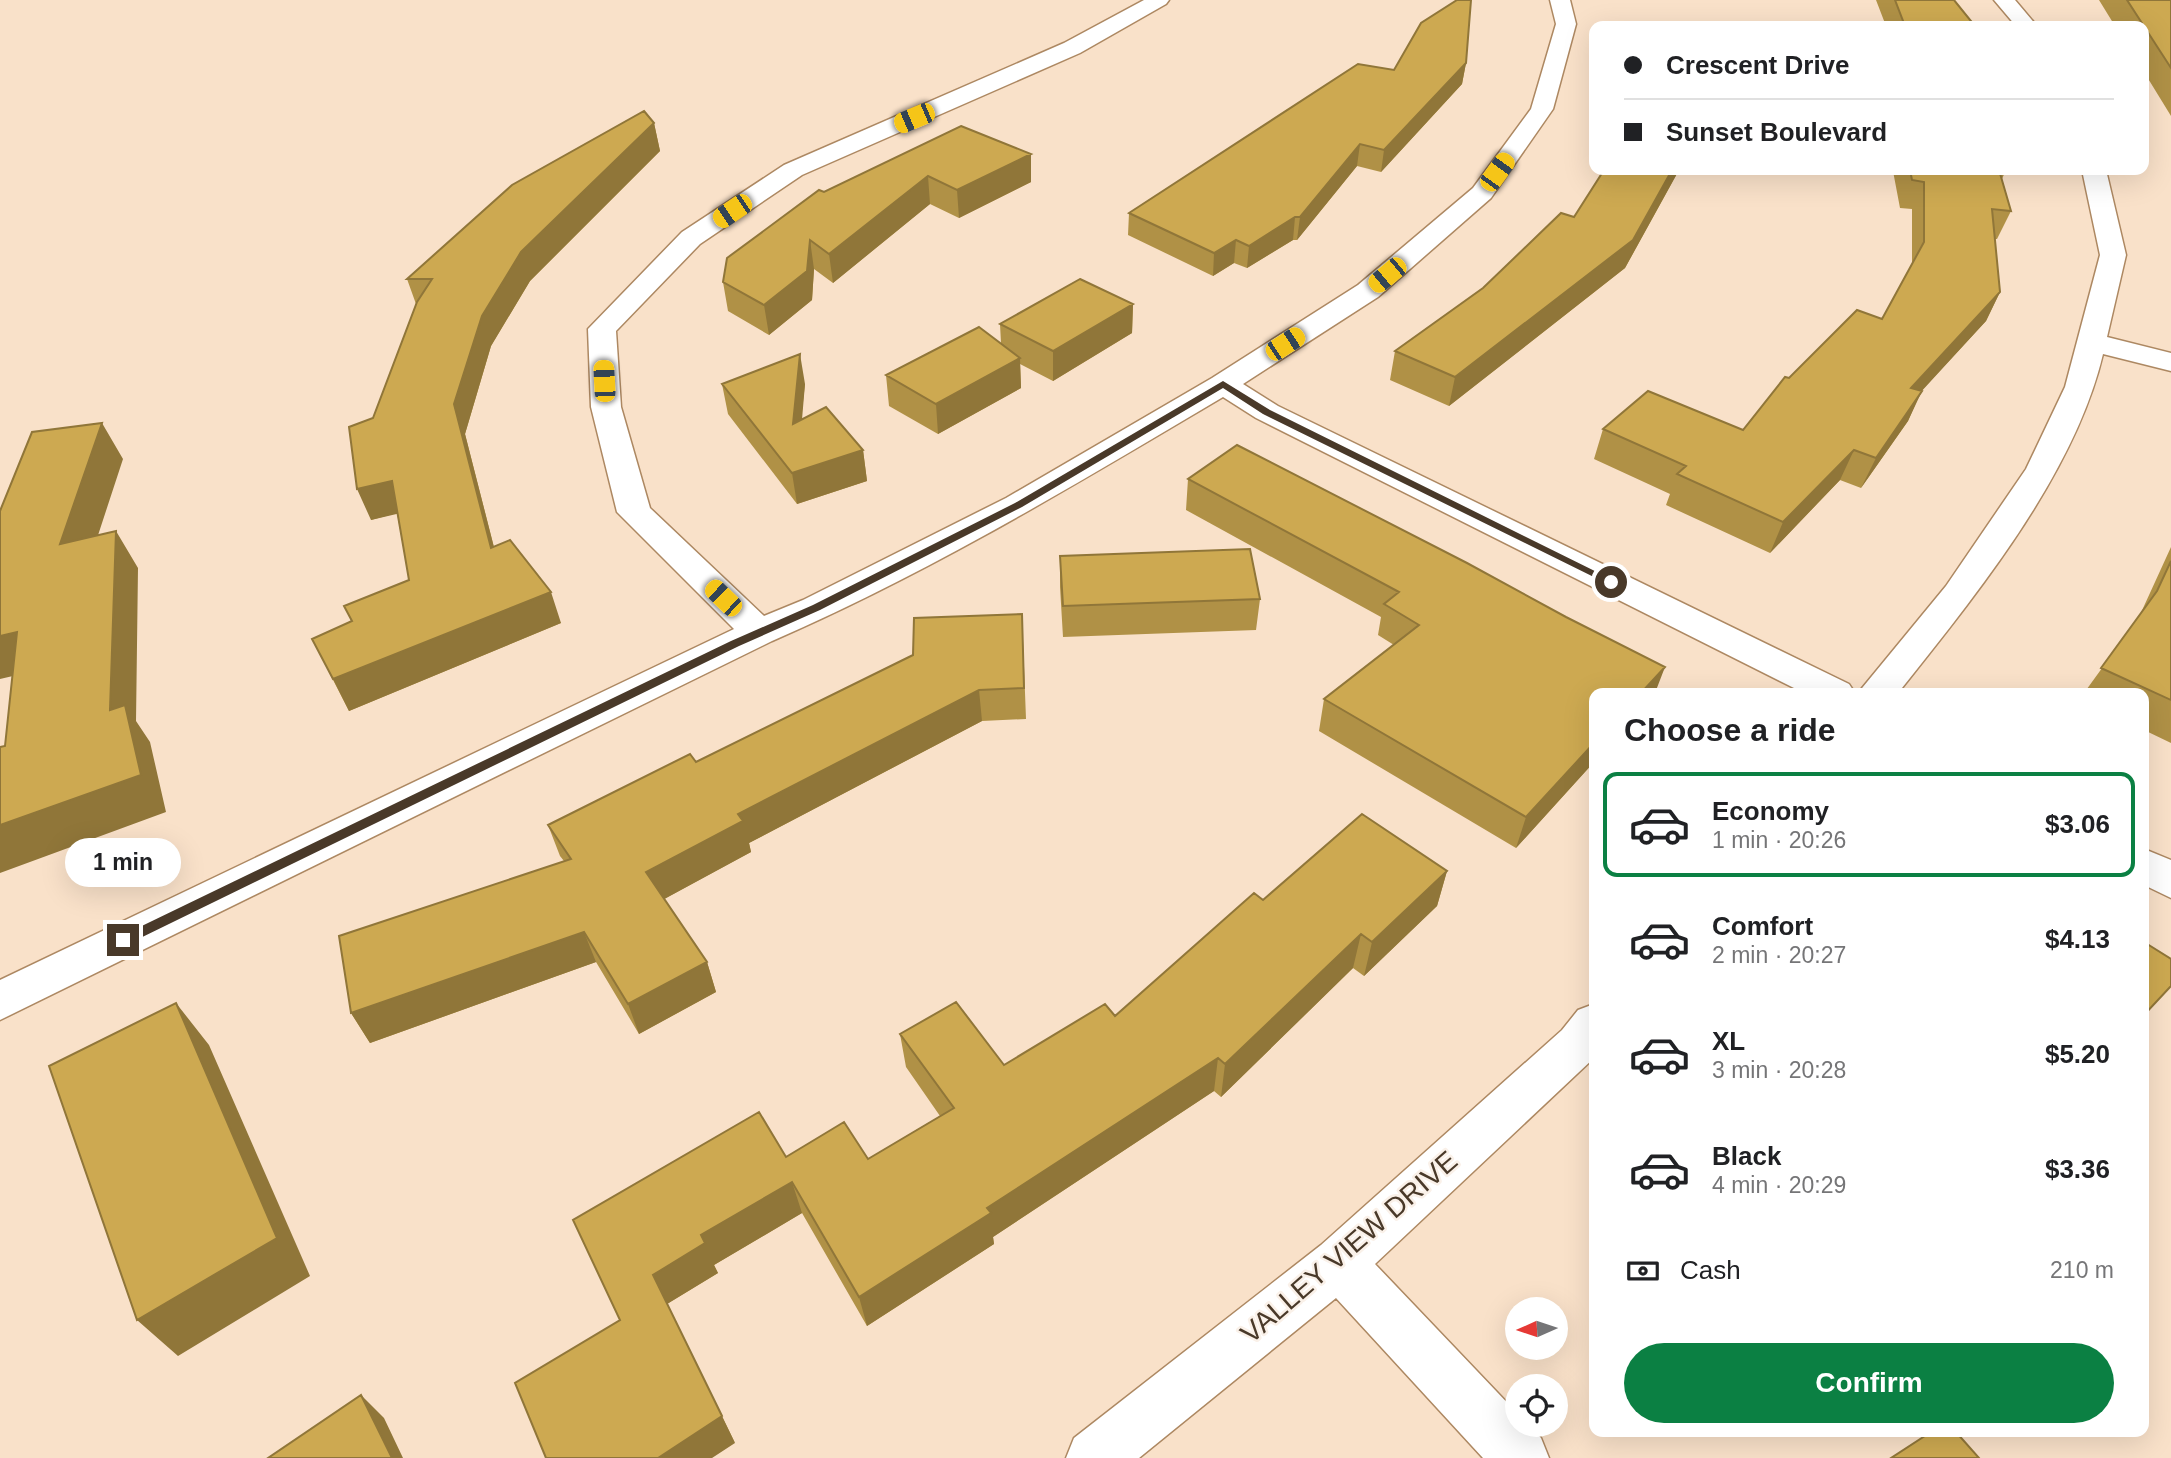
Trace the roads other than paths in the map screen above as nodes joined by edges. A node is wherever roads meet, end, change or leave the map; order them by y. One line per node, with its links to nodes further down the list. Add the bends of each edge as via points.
1 (1159, 0): 9 (street, via 1072,47 793,170 691,238 602,328 606,407 634,512)
2 (1560, 0): 8 (street, via 1566,24 1542,109 1482,193 1367,291)
3 (2004, 0): 4 (street)
4 (2023, 21)
5 (2095, 175): 6 (street, via 2113,255)
6 (2090, 342): 7 (street); 11 (street, via 2080,387 2042,469 1958,594)
7 (2171, 362)
8 (1223, 384): 9 (street, via 1018,505 816,608); 10 (street, via 1266,412)
9 (759, 632): 14 (street)
10 (1826, 688)
11 (1881, 688)
12 (2149, 868): 13 (street)
13 (2171, 881)
14 (0, 1001)
15 (1589, 1030): 16 (street, VALLEY VIEW DRIVE)
16 (1339, 1263): 17 (street, VALLEY VIEW DRIVE); 18 (street)
17 (1094, 1458)
18 (1521, 1458)

